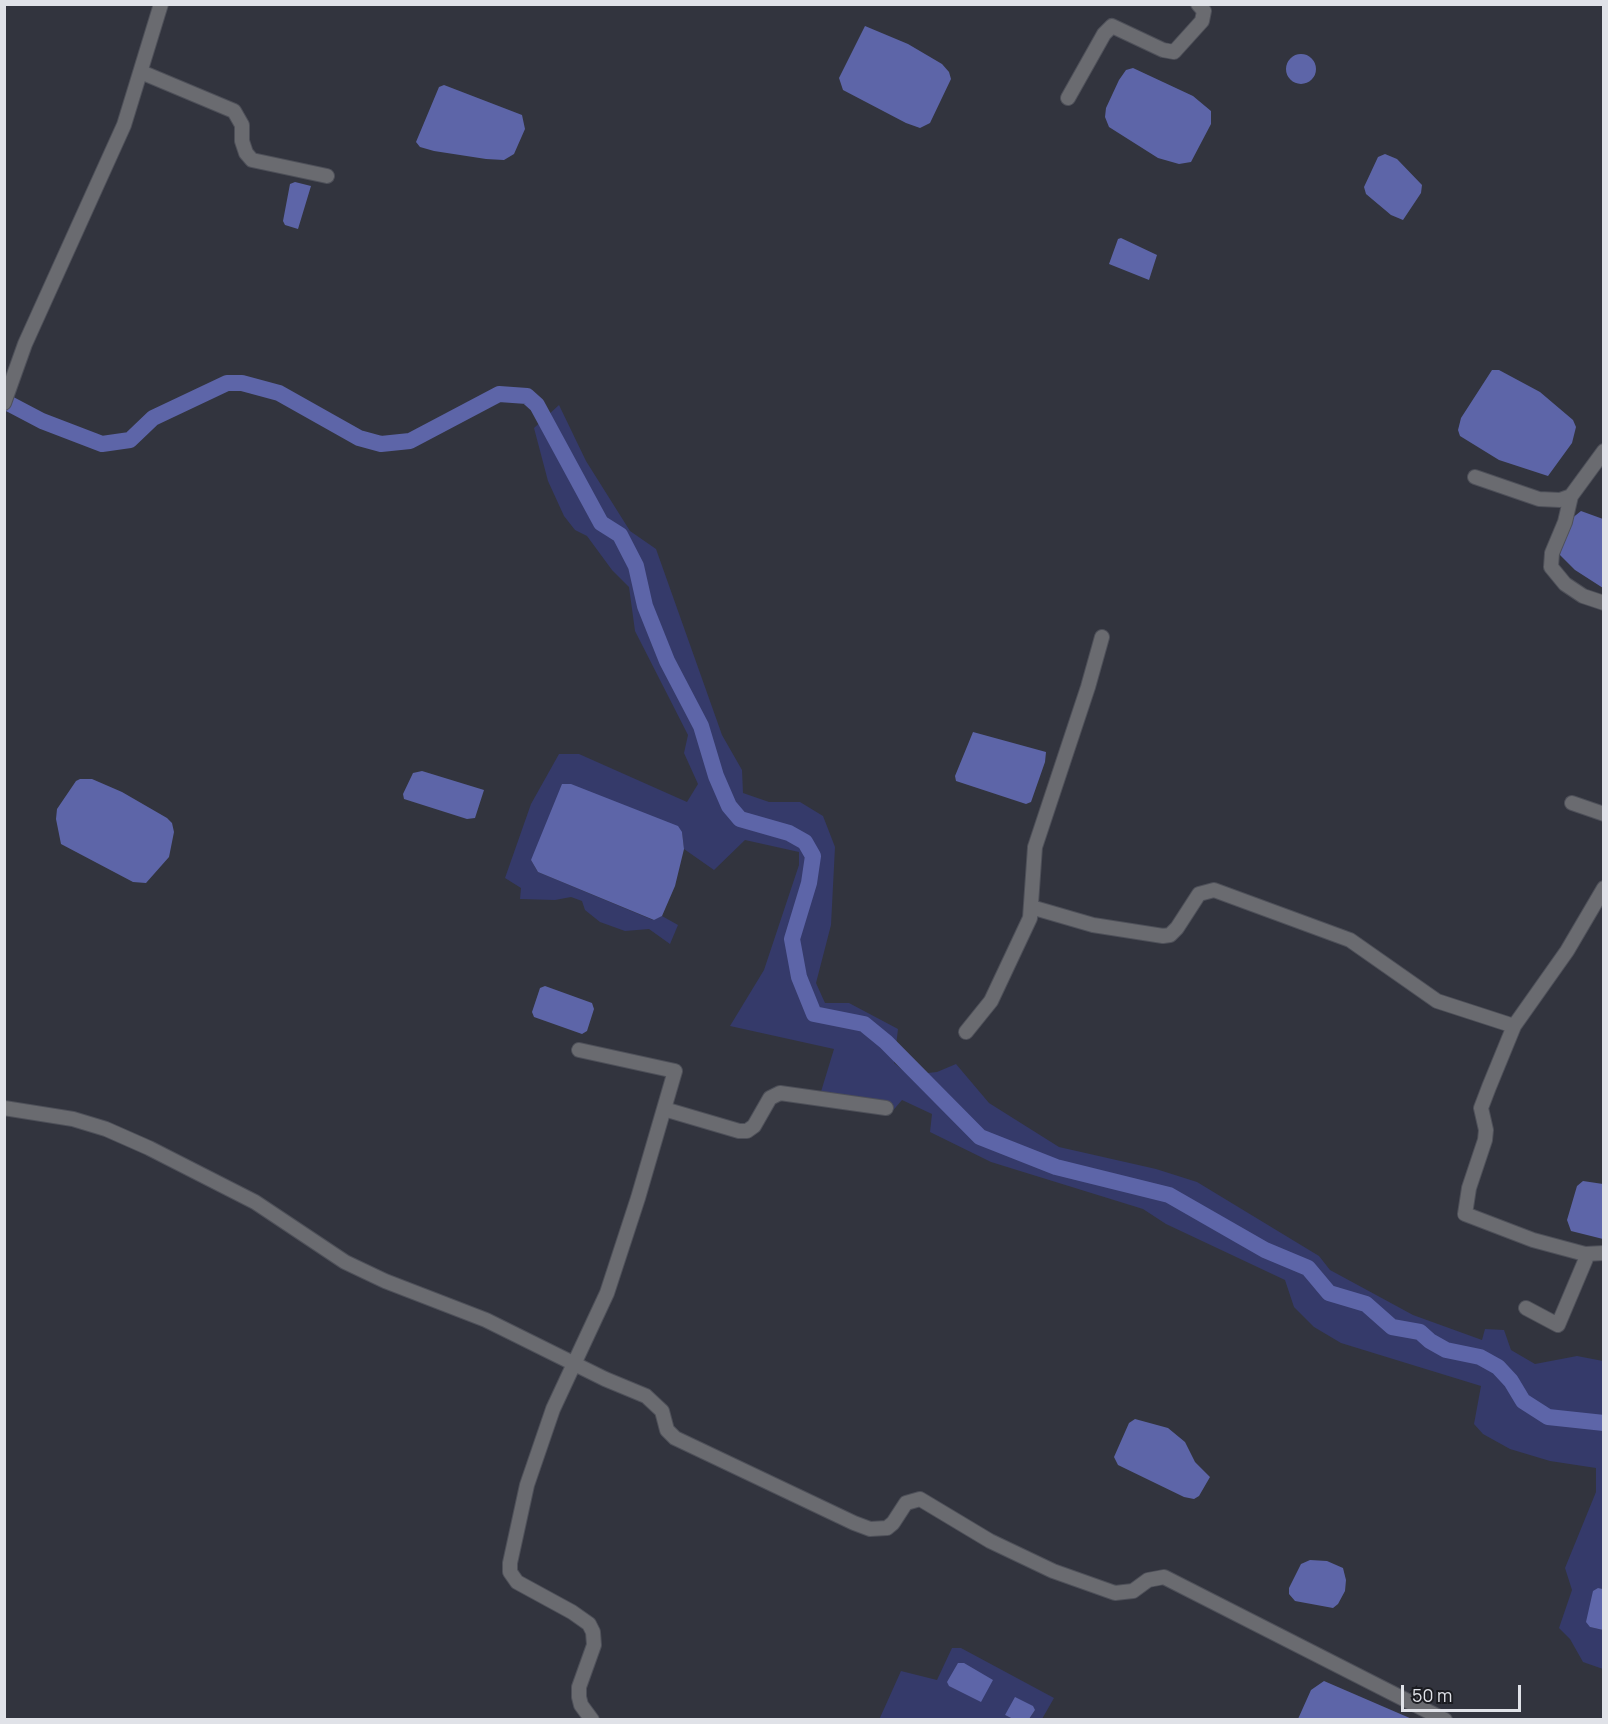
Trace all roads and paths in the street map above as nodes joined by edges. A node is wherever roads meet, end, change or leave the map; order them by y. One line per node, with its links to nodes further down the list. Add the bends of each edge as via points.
1 (161, 4): 3 (street)
2 (1198, 4): 4 (street, via 1204,10 1203,21 1173,52 1112,26)
3 (141, 72): 5 (street, via 234,111 242,125 246,153 252,160); 6 (street, via 124,125 25,344)
4 (1068, 98)
5 (327, 176)
6 (4, 403)
7 (1604, 451): 9 (street)
8 (1475, 477): 9 (street, via 1539,499)
9 (1571, 496): 10 (street, via 1551,567 1565,584)
10 (1604, 603)
11 (1102, 637): 15 (street, via 1035,847)
12 (1572, 803): 13 (street)
13 (1604, 814)
14 (1604, 888): 16 (street, via 1567,951)
15 (1031, 907): 16 (street, via 1093,925 1163,936 1177,928 1199,894 1214,890 1350,940 1437,1001); 17 (street, via 1030,918 1001,983)
16 (1514, 1026): 23 (street, via 1481,1108 1485,1140 1465,1214 1533,1240)
17 (966, 1032)
18 (579, 1050): 21 (street, via 675,1071)
19 (4, 1108): 25 (street, via 73,1119 106,1129 255,1202 345,1262 486,1320)
20 (886, 1108): 21 (street, via 780,1093 770,1098 747,1131)
21 (664, 1109): 25 (street, via 607,1293)
22 (1604, 1253): 23 (street)
23 (1588, 1254): 24 (street, via 1558,1325)
24 (1526, 1308)
25 (575, 1365): 26 (street, via 553,1409 527,1485 510,1572 517,1582 589,1624 594,1645 579,1697); 27 (street, via 646,1396 662,1411 667,1430 675,1438 854,1523 870,1529 887,1528 906,1503 920,1498 1021,1556 1115,1593 1133,1591 1148,1580 1164,1577)
26 (592, 1719)
27 (1445, 1719)

